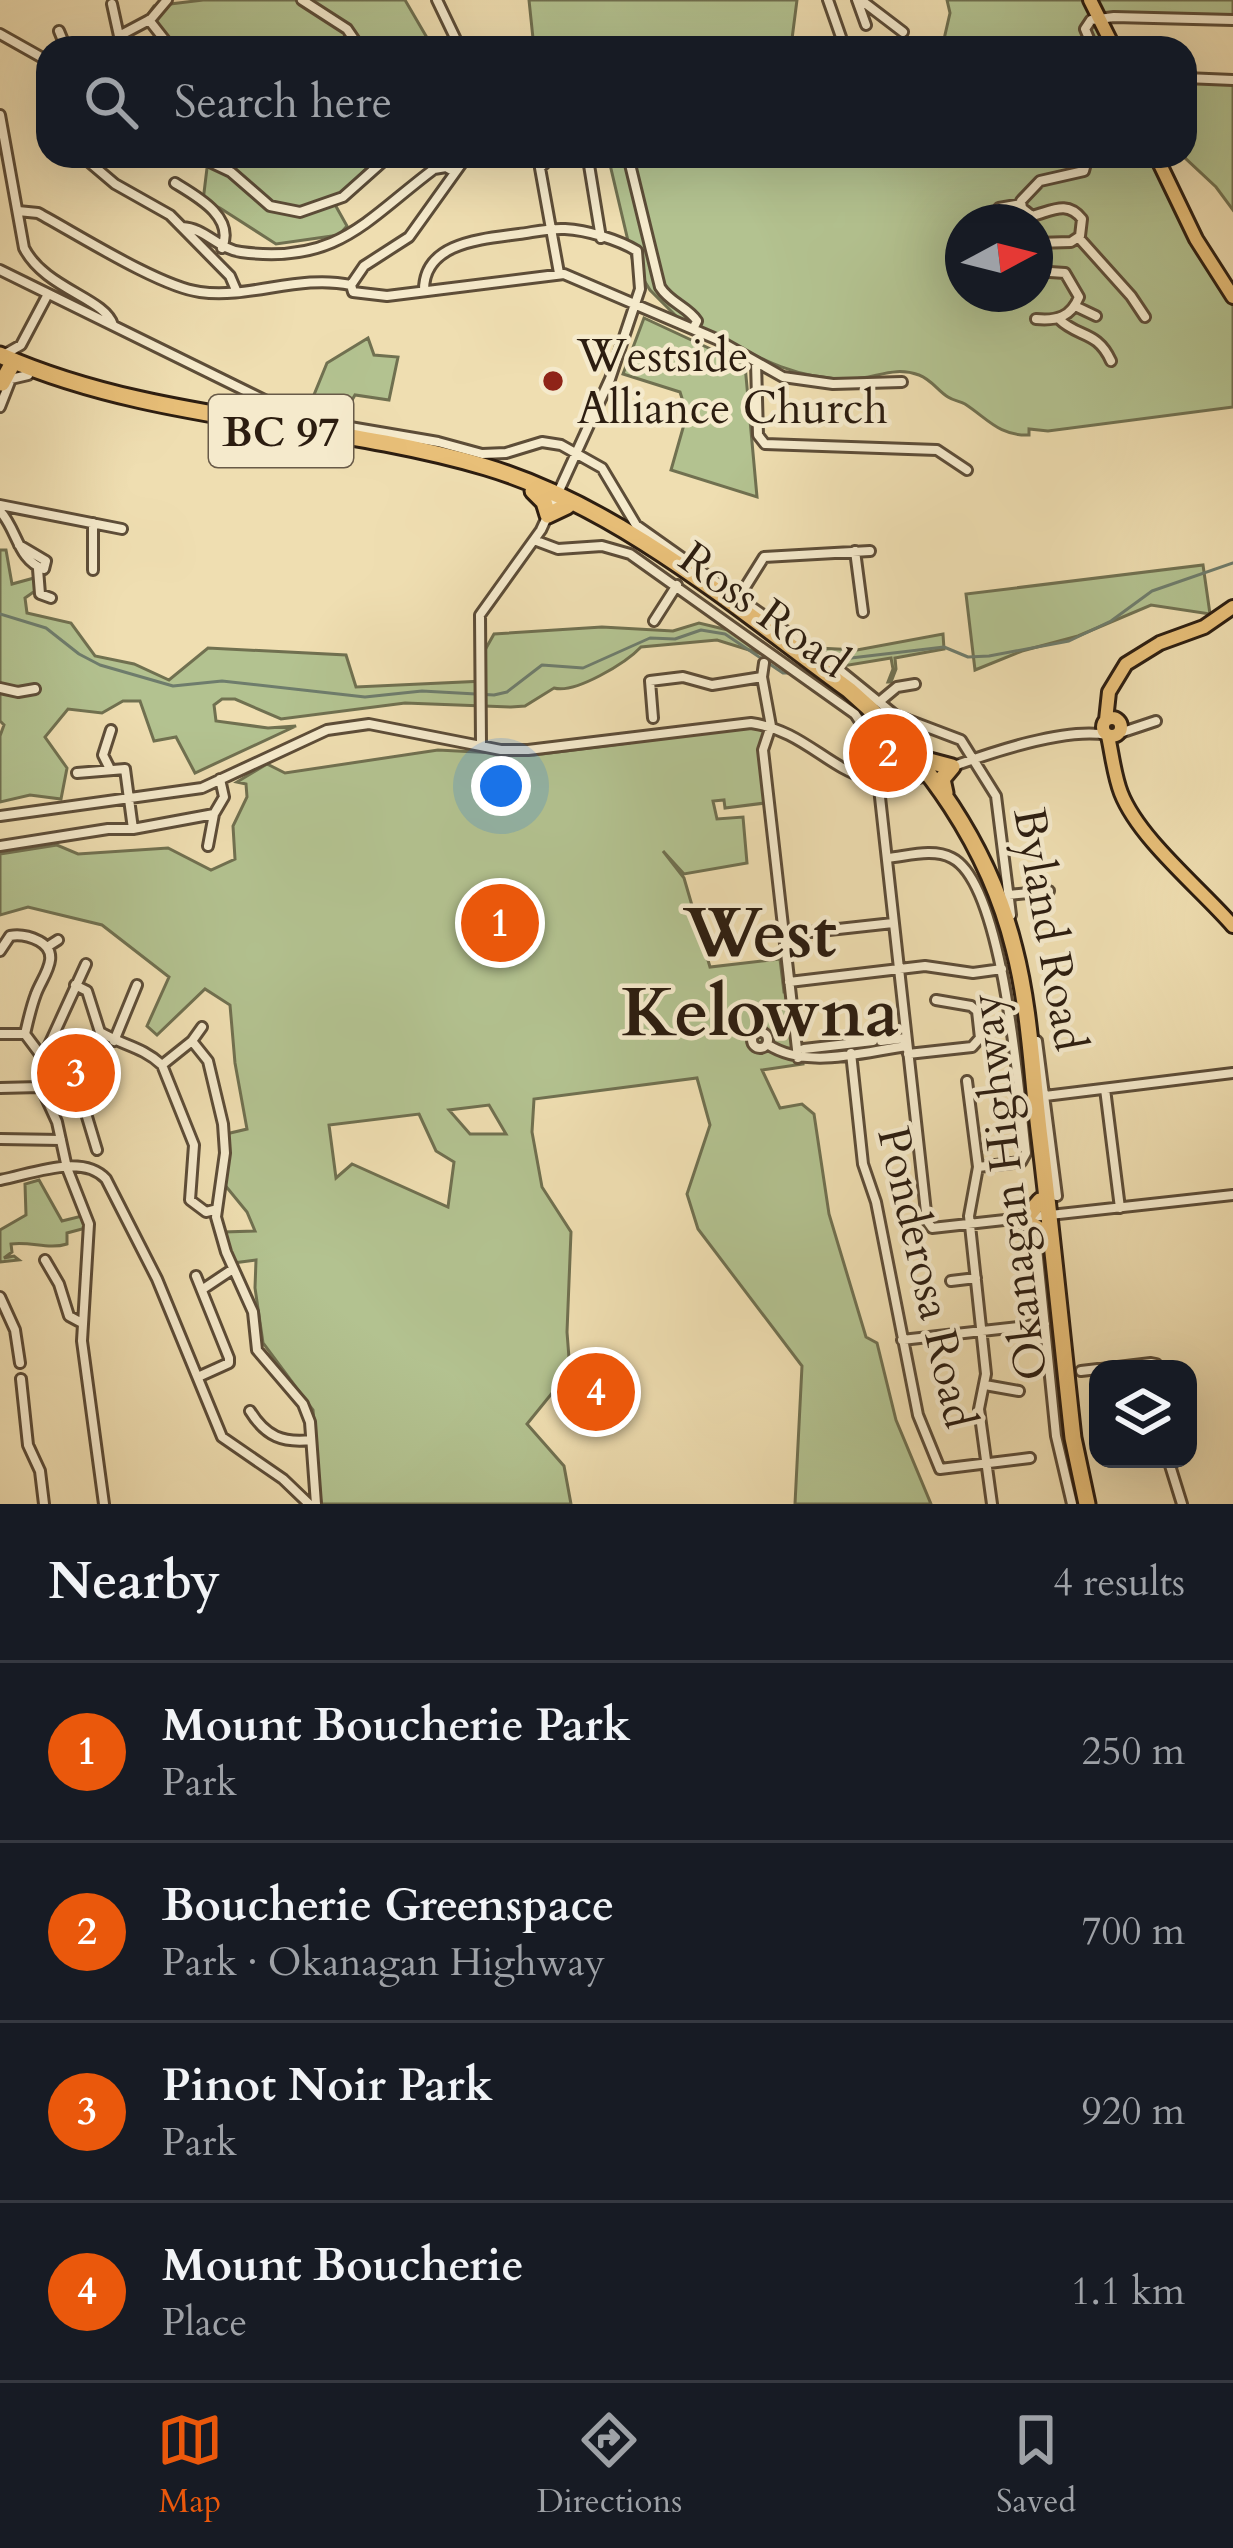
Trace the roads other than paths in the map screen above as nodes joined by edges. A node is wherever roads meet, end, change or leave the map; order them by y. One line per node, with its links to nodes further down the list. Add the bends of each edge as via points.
1 (167, 0): 9 (street)
2 (302, 0): 18 (street)
3 (436, 0): 19 (street)
4 (828, 0): 20 (street)
5 (859, 0): 11 (street); 13 (street)
6 (1090, 0): 8 (main road)
7 (112, 4): 16 (street)
8 (1099, 19): 10 (street); 21 (street, via 1085,29); 22 (main road)
9 (149, 20): 16 (street); 17 (street)
10 (1233, 20)
11 (866, 25)
12 (58, 31): 15 (street)
13 (903, 32)
14 (0, 34): 23 (street)
15 (60, 36)
16 (119, 36)
17 (162, 36)
18 (352, 36)
19 (454, 36)
20 (841, 36)
21 (1088, 36)
22 (1108, 36)
23 (36, 54)
24 (1197, 78): 25 (street)
25 (1233, 80)
26 (0, 115): 44 (street)
27 (96, 168): 45 (street)
28 (222, 168): 29 (street, via 279,211 300,212 343,197)
29 (376, 168)
30 (440, 168): 50 (street, via 342,241 263,253)
31 (448, 168): 38 (street)
32 (458, 168): 38 (street)
33 (540, 168): 46 (street)
34 (589, 168): 47 (street)
35 (631, 168): 67 (street, via 660,287 693,315)
36 (1085, 168): 42 (street, via 1040,181)
37 (1162, 168): 40 (main road)
38 (455, 172): 54 (street, via 409,237 364,266)
39 (1182, 179): 40 (street)
40 (1167, 180): 58 (main road)
41 (175, 183): 50 (street, via 225,226)
42 (1021, 204)
43 (1053, 210): 48 (street, via 1075,210)
44 (18, 211): 55 (street, via 38,213 187,289); 66 (street, via 32,264 107,313)
45 (182, 226): 50 (street); 55 (street)
46 (550, 230): 47 (street); 53 (street); 56 (street, via 464,242 427,271)
47 (601, 238): 59 (street, via 637,251)
48 (1079, 238): 49 (street); 62 (street)
49 (1053, 241)
50 (222, 248)
51 (0, 270): 57 (street)
52 (1053, 272): 60 (street, via 1071,278)
53 (559, 274): 56 (street); 59 (street)
54 (351, 285): 55 (street, via 319,280); 56 (street, via 373,296)
55 (236, 290)
56 (424, 290)
57 (48, 294): 65 (street); 66 (street)
58 (1233, 297)
59 (635, 304): 67 (street); 74 (street)
60 (1075, 306): 61 (street); 64 (street)
61 (1096, 316)
62 (1145, 317)
63 (1036, 319): 64 (street)
64 (1059, 319): 69 (street, via 1094,337)
65 (33, 323): 70 (street); 70 (street)
66 (113, 326): 74 (street, via 302,419 482,454 542,442)
67 (693, 328): 68 (street)
68 (755, 361): 72 (street, via 784,377); 76 (street, via 765,444 937,450)
69 (1111, 361)
70 (5, 365): 71 (highway, BC 97)
71 (34, 374): 73 (street, via 11,379); 77 (highway, BC 97, via 96,399 418,456)
72 (902, 382)
73 (0, 407)
74 (577, 452): 75 (street, Byland Road); 78 (street)
75 (592, 461): 78 (street); 87 (street, Byland Road, via 636,525)
76 (967, 470)
77 (537, 489): 78 (highway); 78 (highway, via 544,502)
78 (562, 494): 82 (street); 93 (highway, Okanagan Highway)
79 (0, 508): 80 (street); 88 (street, via 38,569 40,594)
80 (93, 524): 81 (street); 85 (street)
81 (122, 529)
82 (534, 540): 86 (street, Ross Road, via 630,554); 104 (street, via 480,615)
83 (855, 551): 84 (street); 87 (street, via 764,557); 90 (street)
84 (870, 551)
85 (93, 570)
86 (676, 585): 91 (street); 93 (street, Ross Road)
87 (739, 597): 93 (street, Byland Road)
88 (51, 598)
89 (1233, 608): 102 (main road, via 1126,664 1108,700)
90 (863, 612)
91 (654, 621)
92 (764, 663): 94 (street)
93 (812, 666): 98 (street, Byland Road); 105 (highway, Okanagan Highway); 112 (street, Ross Road, via 869,730)
94 (762, 676): 99 (street, via 712,685 683,677 650,681); 101 (street)
95 (915, 684): 98 (street)
96 (0, 688): 97 (street)
97 (35, 689)
98 (879, 702): 106 (street, Byland Road, via 899,718 957,737)
99 (652, 718)
100 (1151, 722): 102 (street)
101 (771, 726): 104 (street, via 728,724 528,750); 112 (street); 132 (street, via 763,750)
102 (1113, 728): 106 (street); 124 (main road, via 1127,805)
103 (111, 730): 108 (street, via 104,755)
104 (481, 744): 110 (street, via 349,724)
105 (912, 758): 107 (highway); 111 (highway, Okanagan Highway); 111 (highway)
106 (976, 758): 107 (street); 122 (street, Byland Road, via 996,796)
107 (952, 766): 111 (street); 114 (highway, via 941,779)
108 (110, 768): 109 (street); 113 (street, via 125,769)
109 (77, 773)
110 (220, 779): 113 (street); 115 (street, via 224,797)
111 (917, 780): 112 (street); 114 (highway, Okanagan Highway); 162 (highway, Okanagan Highway, via 950,818 1003,934)
112 (879, 783): 120 (street, Ross Road)
113 (130, 800): 116 (street); 117 (street)
114 (948, 801): 162 (highway, Okanagan Highway, via 978,851 1014,946)
115 (214, 814): 117 (street); 119 (street)
116 (0, 816)
117 (133, 829): 118 (street)
118 (0, 846)
119 (208, 846)
120 (888, 858): 123 (street, Ross Road); 131 (street, via 939,854 964,867)
121 (1049, 892): 122 (street)
122 (1009, 895): 152 (street, Byland Road)
123 (893, 923): 125 (street); 130 (street, Ross Road)
124 (1233, 926)
125 (812, 932)
126 (58, 940): 127 (street)
127 (47, 947): 128 (street, via 15,934); 138 (street, via 49,967)
128 (0, 951)
129 (86, 964): 133 (street)
130 (898, 969): 131 (street); 132 (street); 142 (street, Ross Road)
131 (1002, 969): 156 (street, via 1026,1153 1021,1162)
132 (789, 982): 144 (street)
133 (75, 985): 139 (street, via 87,992 95,1025); 145 (street)
134 (137, 985): 139 (street)
135 (936, 1000): 142 (street, via 977,1011 980,1038 972,1047)
136 (202, 1027): 140 (street)
137 (0, 1034): 138 (street)
138 (25, 1034): 145 (street)
139 (114, 1041): 146 (street, via 146,1050)
140 (191, 1041): 146 (street); 161 (street, via 208,1061 223,1124)
141 (767, 1044): 144 (street)
142 (907, 1046): 143 (street); 143 (street, via 877,1041); 163 (street, Ross Road, via 927,1221 932,1228)
143 (848, 1050): 144 (street); 174 (street, Ponderosa Road, via 863,1164)
144 (804, 1055)
145 (43, 1058): 149 (street)
146 (162, 1065): 161 (street, via 194,1145 190,1200)
147 (1233, 1073): 151 (street)
148 (967, 1081): 156 (street)
149 (41, 1086): 150 (street); 154 (street); 155 (street, via 78,1087)
150 (0, 1088)
151 (1105, 1089): 152 (street); 160 (street)
152 (1045, 1096): 162 (street, Byland Road)
153 (0, 1139): 154 (street)
154 (61, 1140): 157 (street)
155 (97, 1150)
156 (978, 1167): 163 (street)
157 (67, 1168): 158 (street); 171 (street, via 89,1224); 178 (street, via 96,1168 106,1179)
158 (0, 1180)
159 (1233, 1195): 160 (street, Ross Road)
160 (1120, 1208): 162 (street, Ross Road)
161 (214, 1210): 165 (street)
162 (1045, 1217): 163 (street, Ross Road); 172 (street, Byland Road, via 1037,1248); 191 (highway, Okanagan Highway)
163 (971, 1225): 167 (street)
164 (45, 1260): 171 (street, via 69,1316)
165 (233, 1269): 169 (street); 183 (street, via 253,1312 257,1350 303,1405)
166 (196, 1276): 169 (street)
167 (976, 1278): 168 (street); 173 (street)
168 (951, 1281)
169 (203, 1289): 178 (street, via 229,1363)
170 (0, 1297): 175 (street)
171 (82, 1323): 188 (street)
172 (1045, 1324): 173 (street); 191 (street, Byland Road, via 1056,1436)
173 (982, 1332): 174 (street); 180 (street)
174 (902, 1340): 185 (street, Ponderosa Road, via 940,1469)
175 (20, 1364)
176 (1089, 1370): 177 (street)
177 (1081, 1371)
178 (198, 1377): 189 (street, via 223,1437)
179 (22, 1379): 187 (street)
180 (985, 1385): 181 (street); 185 (street, via 979,1409)
181 (1019, 1391)
182 (250, 1412): 183 (street, via 280,1439)
183 (311, 1440): 189 (street)
184 (1030, 1458): 185 (street)
185 (986, 1463): 190 (street)
186 (1171, 1468): 192 (street)
187 (44, 1504)
188 (104, 1504)
189 (312, 1504)
190 (992, 1504)
191 (1080, 1504)
192 (1182, 1504)

